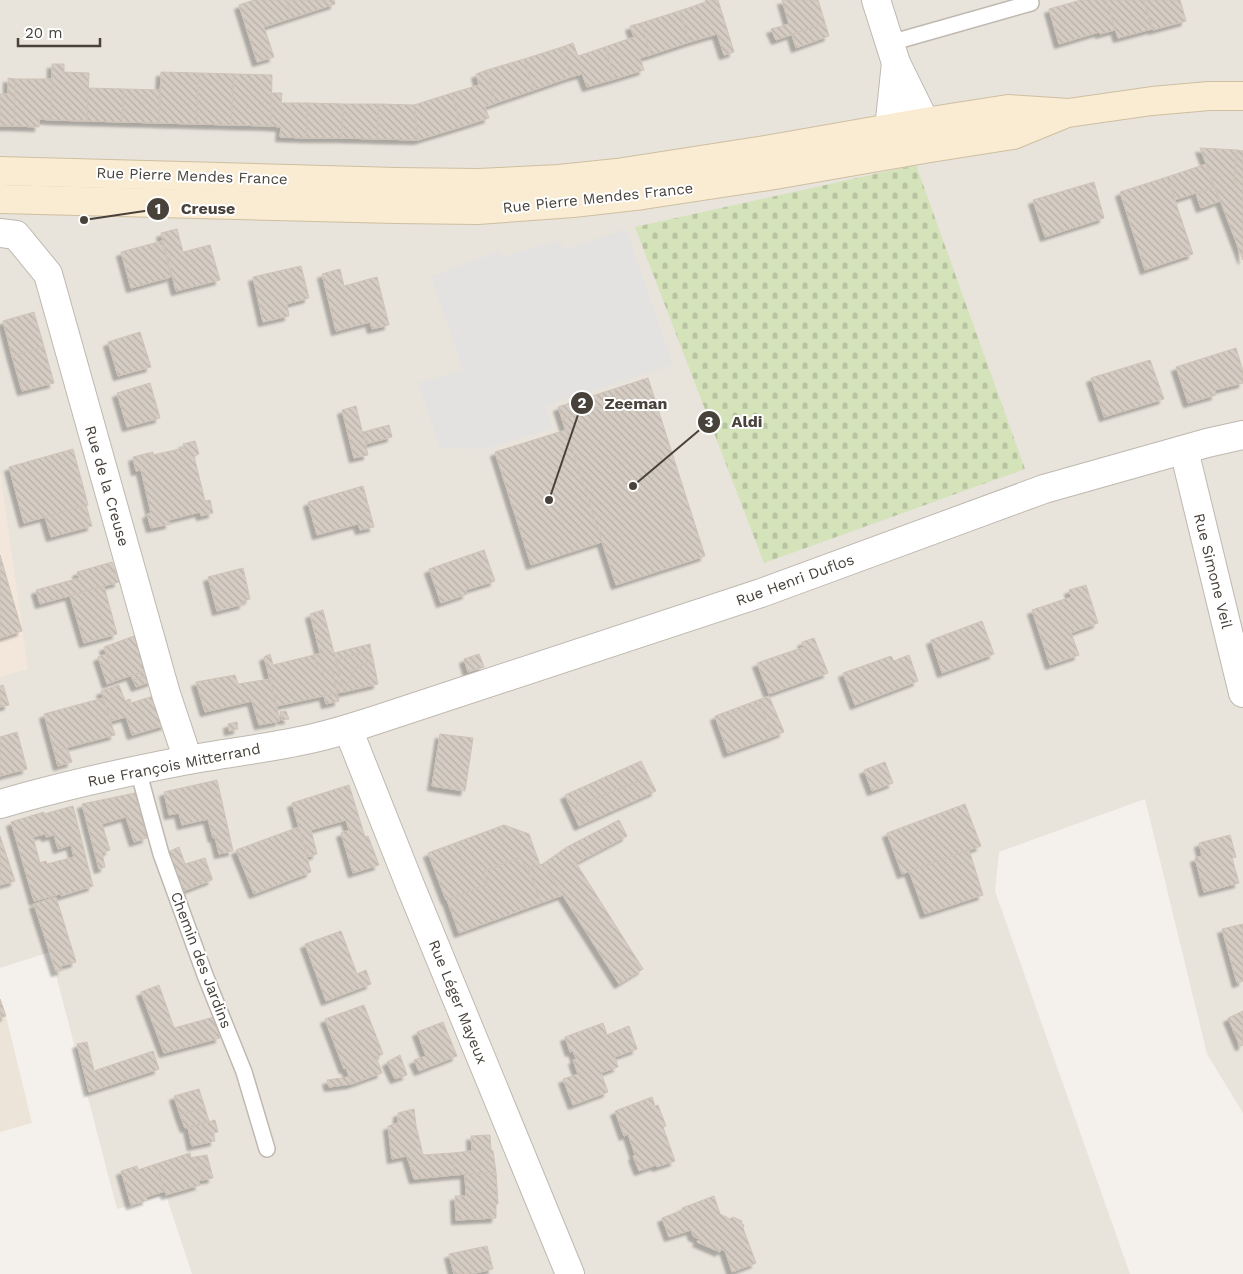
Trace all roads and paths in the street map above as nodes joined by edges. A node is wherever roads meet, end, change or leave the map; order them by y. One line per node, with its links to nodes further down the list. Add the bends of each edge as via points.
1 (876, 0): 3 (street)
2 (1031, 3): 3 (lane)
3 (893, 53): 5 (street)
4 (1243, 96): 5 (main road, Rue Pierre Mendes France, via 1152,101 1068,113 1008,109)
5 (912, 134): 6 (main road, Rue Pierre Mendes France, via 765,150 617,173 519,182 396,182); 7 (main road, Rue Pierre Mendes France, via 850,162 574,204 477,210)
6 (0, 170)
7 (0, 199)
8 (0, 233): 13 (street, Rue de la Creuse, via 16,235 48,274 163,685)
9 (1243, 435): 10 (street, Rue Henri Duflos)
10 (1184, 450): 11 (street, Rue Simone Veil); 12 (street, Rue Henri Duflos, via 1044,489 761,593)
11 (1243, 693)
12 (348, 729): 13 (street, Rue François Mitterrand, via 301,741); 17 (street, Rue Léger Mayeux)
13 (188, 760): 14 (street, Rue François Mitterrand)
14 (138, 770): 15 (street, Rue François Mitterrand); 16 (lane, Chemin des Jardins, via 161,854 244,1072)
15 (0, 804)
16 (267, 1149)
17 (570, 1274)

